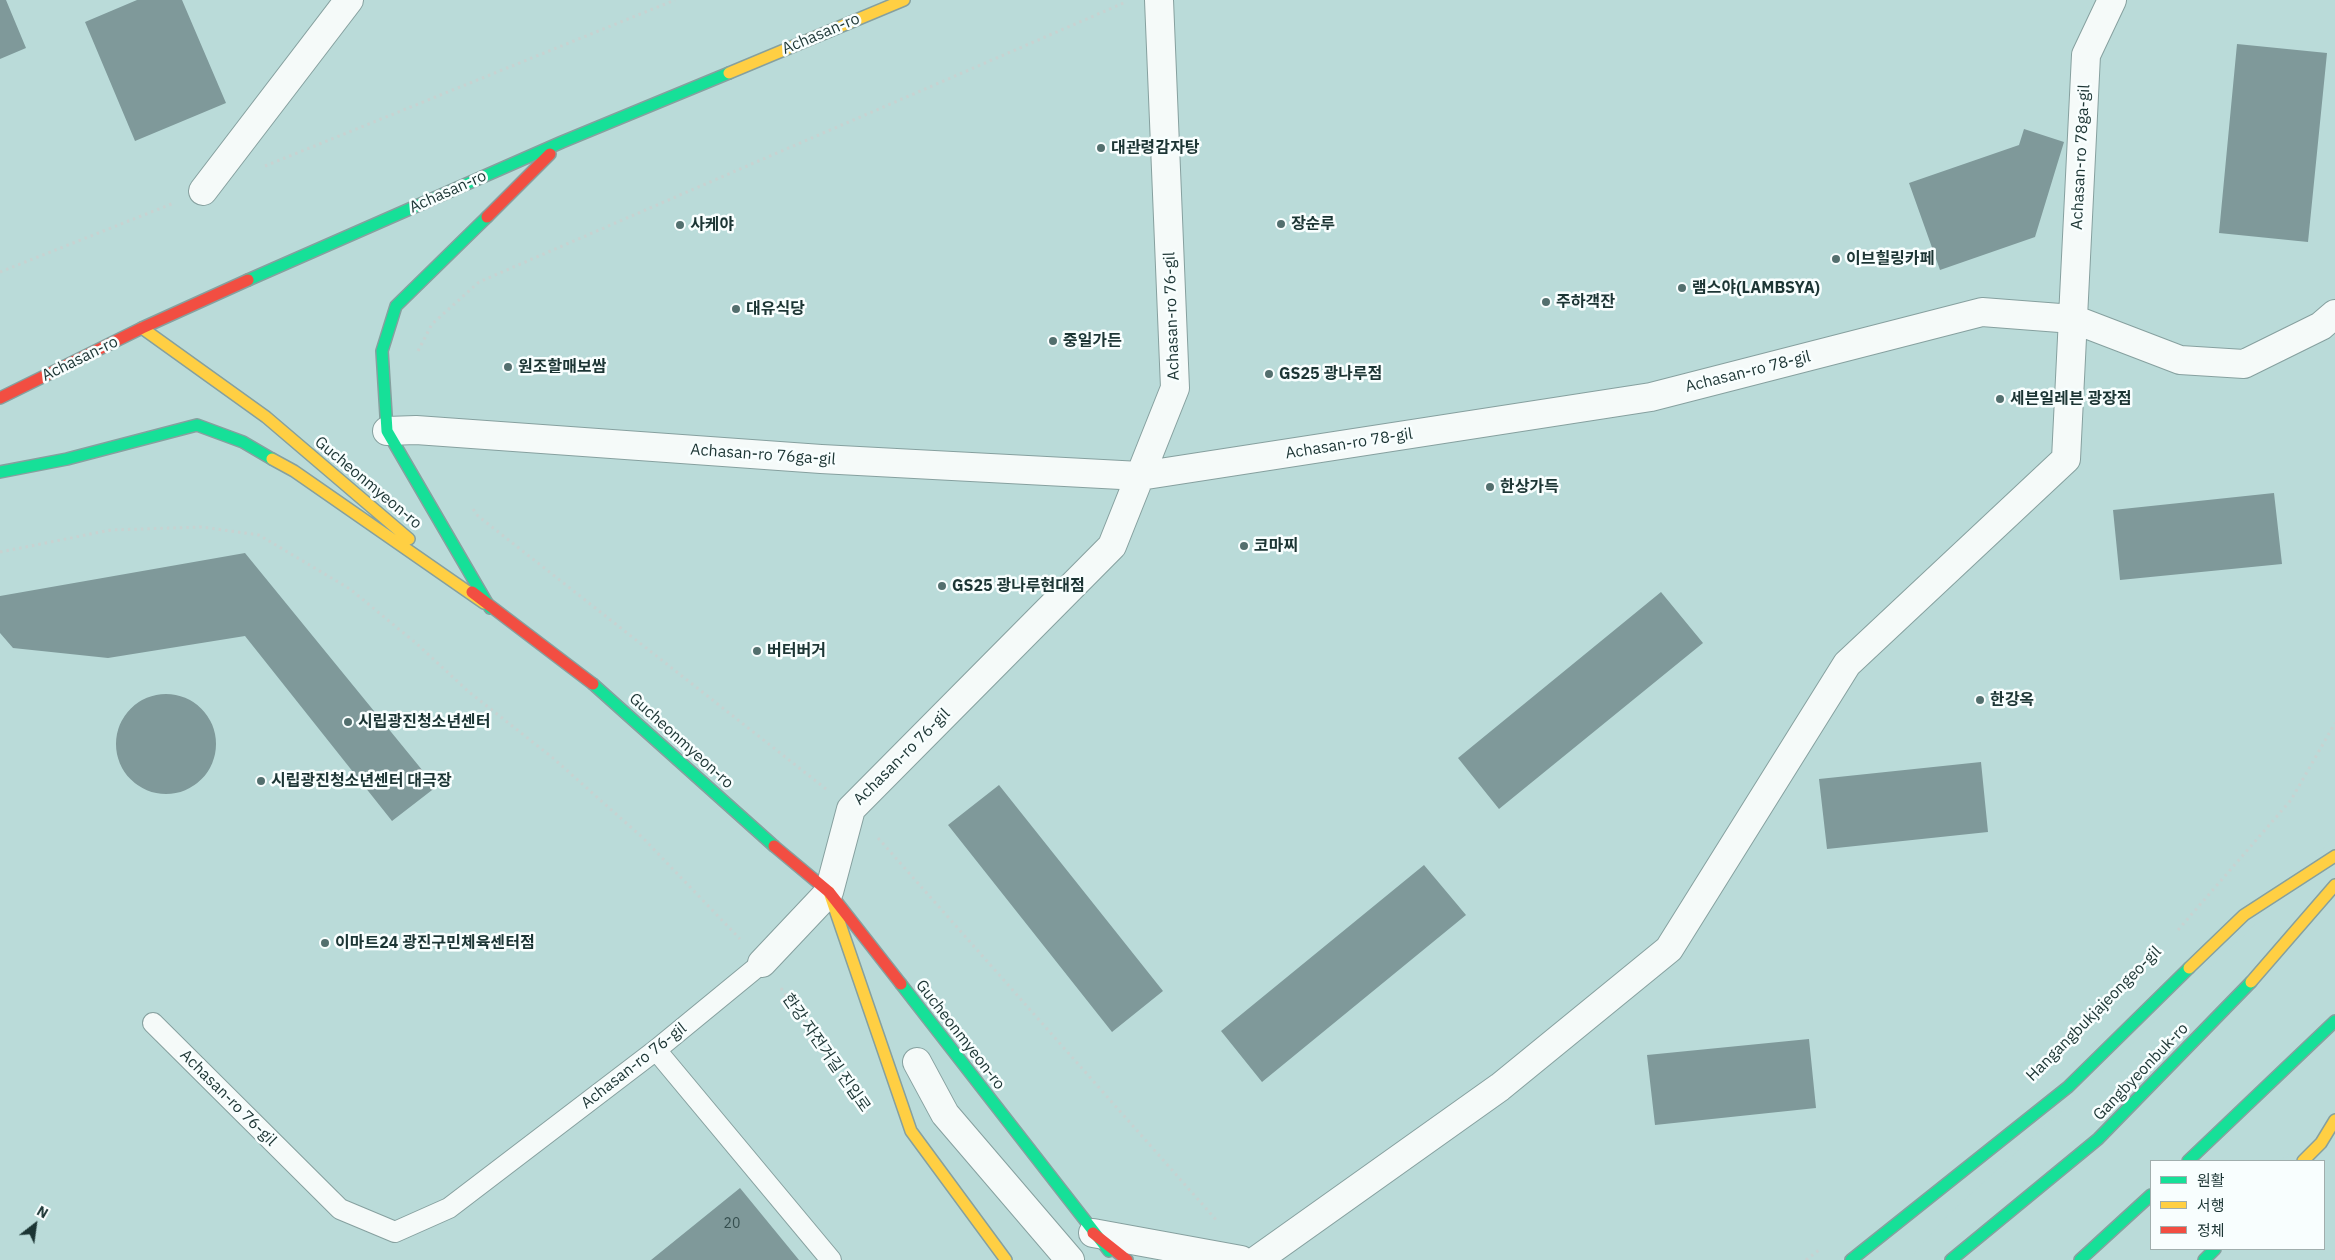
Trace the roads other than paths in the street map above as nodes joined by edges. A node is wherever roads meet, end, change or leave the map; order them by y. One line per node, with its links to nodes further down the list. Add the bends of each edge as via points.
1 (349, 0): 6 (street)
2 (904, 0): 5 (main road, Achasan-ro)
3 (1160, 0): 13 (street, Achasan-ro 76-gil, via 1175,388)
4 (2112, 0): 8 (street, Achasan-ro 78ga-gil, via 2086,55)
5 (562, 142): 9 (main road, Achasan-ro); 11 (main road, via 396,306 382,351)
6 (202, 191)
7 (2335, 314): 8 (street, Achasan-ro 78-gil, via 2321,326 2244,364 2180,360)
8 (2073, 319): 13 (street, Achasan-ro 78-gil, via 1982,312 1651,397); 35 (street, Achasan-ro 78ga-gil, via 2066,459 1847,664 1669,949 1500,1087)
9 (142, 328): 10 (main road, Achasan-ro); 14 (main road, Gucheonmyeon-ro, via 266,417)
10 (0, 398)
11 (387, 431): 13 (street, Achasan-ro 76ga-gil, via 416,430 821,459); 14 (main road)
12 (0, 472): 14 (main road, via 67,459 197,425 242,442 294,471)
13 (1140, 476): 17 (street, Achasan-ro 76-gil, via 1112,546 851,809)
14 (490, 608): 17 (main road, Gucheonmyeon-ro, via 592,683)
15 (2335, 856): 36 (main road, via 2244,915 2068,1087)
16 (2335, 885): 37 (main road, Gangbyeonbuk-ro, via 2247,987 2098,1139)
17 (829, 892): 18 (street, Achasan-ro 76-gil); 27 (main road, Gucheonmyeon-ro); 30 (main road, via 911,1131)
18 (762, 963): 21 (lane, Achasan-ro 76-gil)
19 (2335, 1021): 24 (main road)
20 (153, 1023): 21 (lane, Achasan-ro 76-gil, via 340,1209 395,1232 448,1208)
21 (656, 1050): 29 (lane)
22 (917, 1062): 31 (street, via 945,1114)
23 (2335, 1120): 25 (main road, via 2321,1143)
24 (2189, 1160)
25 (2304, 1160)
26 (2150, 1196): 38 (main road)
27 (1093, 1233): 32 (main road, Gucheonmyeon-ro); 33 (main road); 34 (street)
28 (2214, 1250): 39 (main road)
29 (831, 1260)
30 (1006, 1260)
31 (1070, 1260)
32 (1116, 1260)
33 (1127, 1260)
34 (1241, 1260)
35 (1257, 1260)
36 (1851, 1260)
37 (1950, 1260)
38 (2080, 1260)
39 (2204, 1260)

